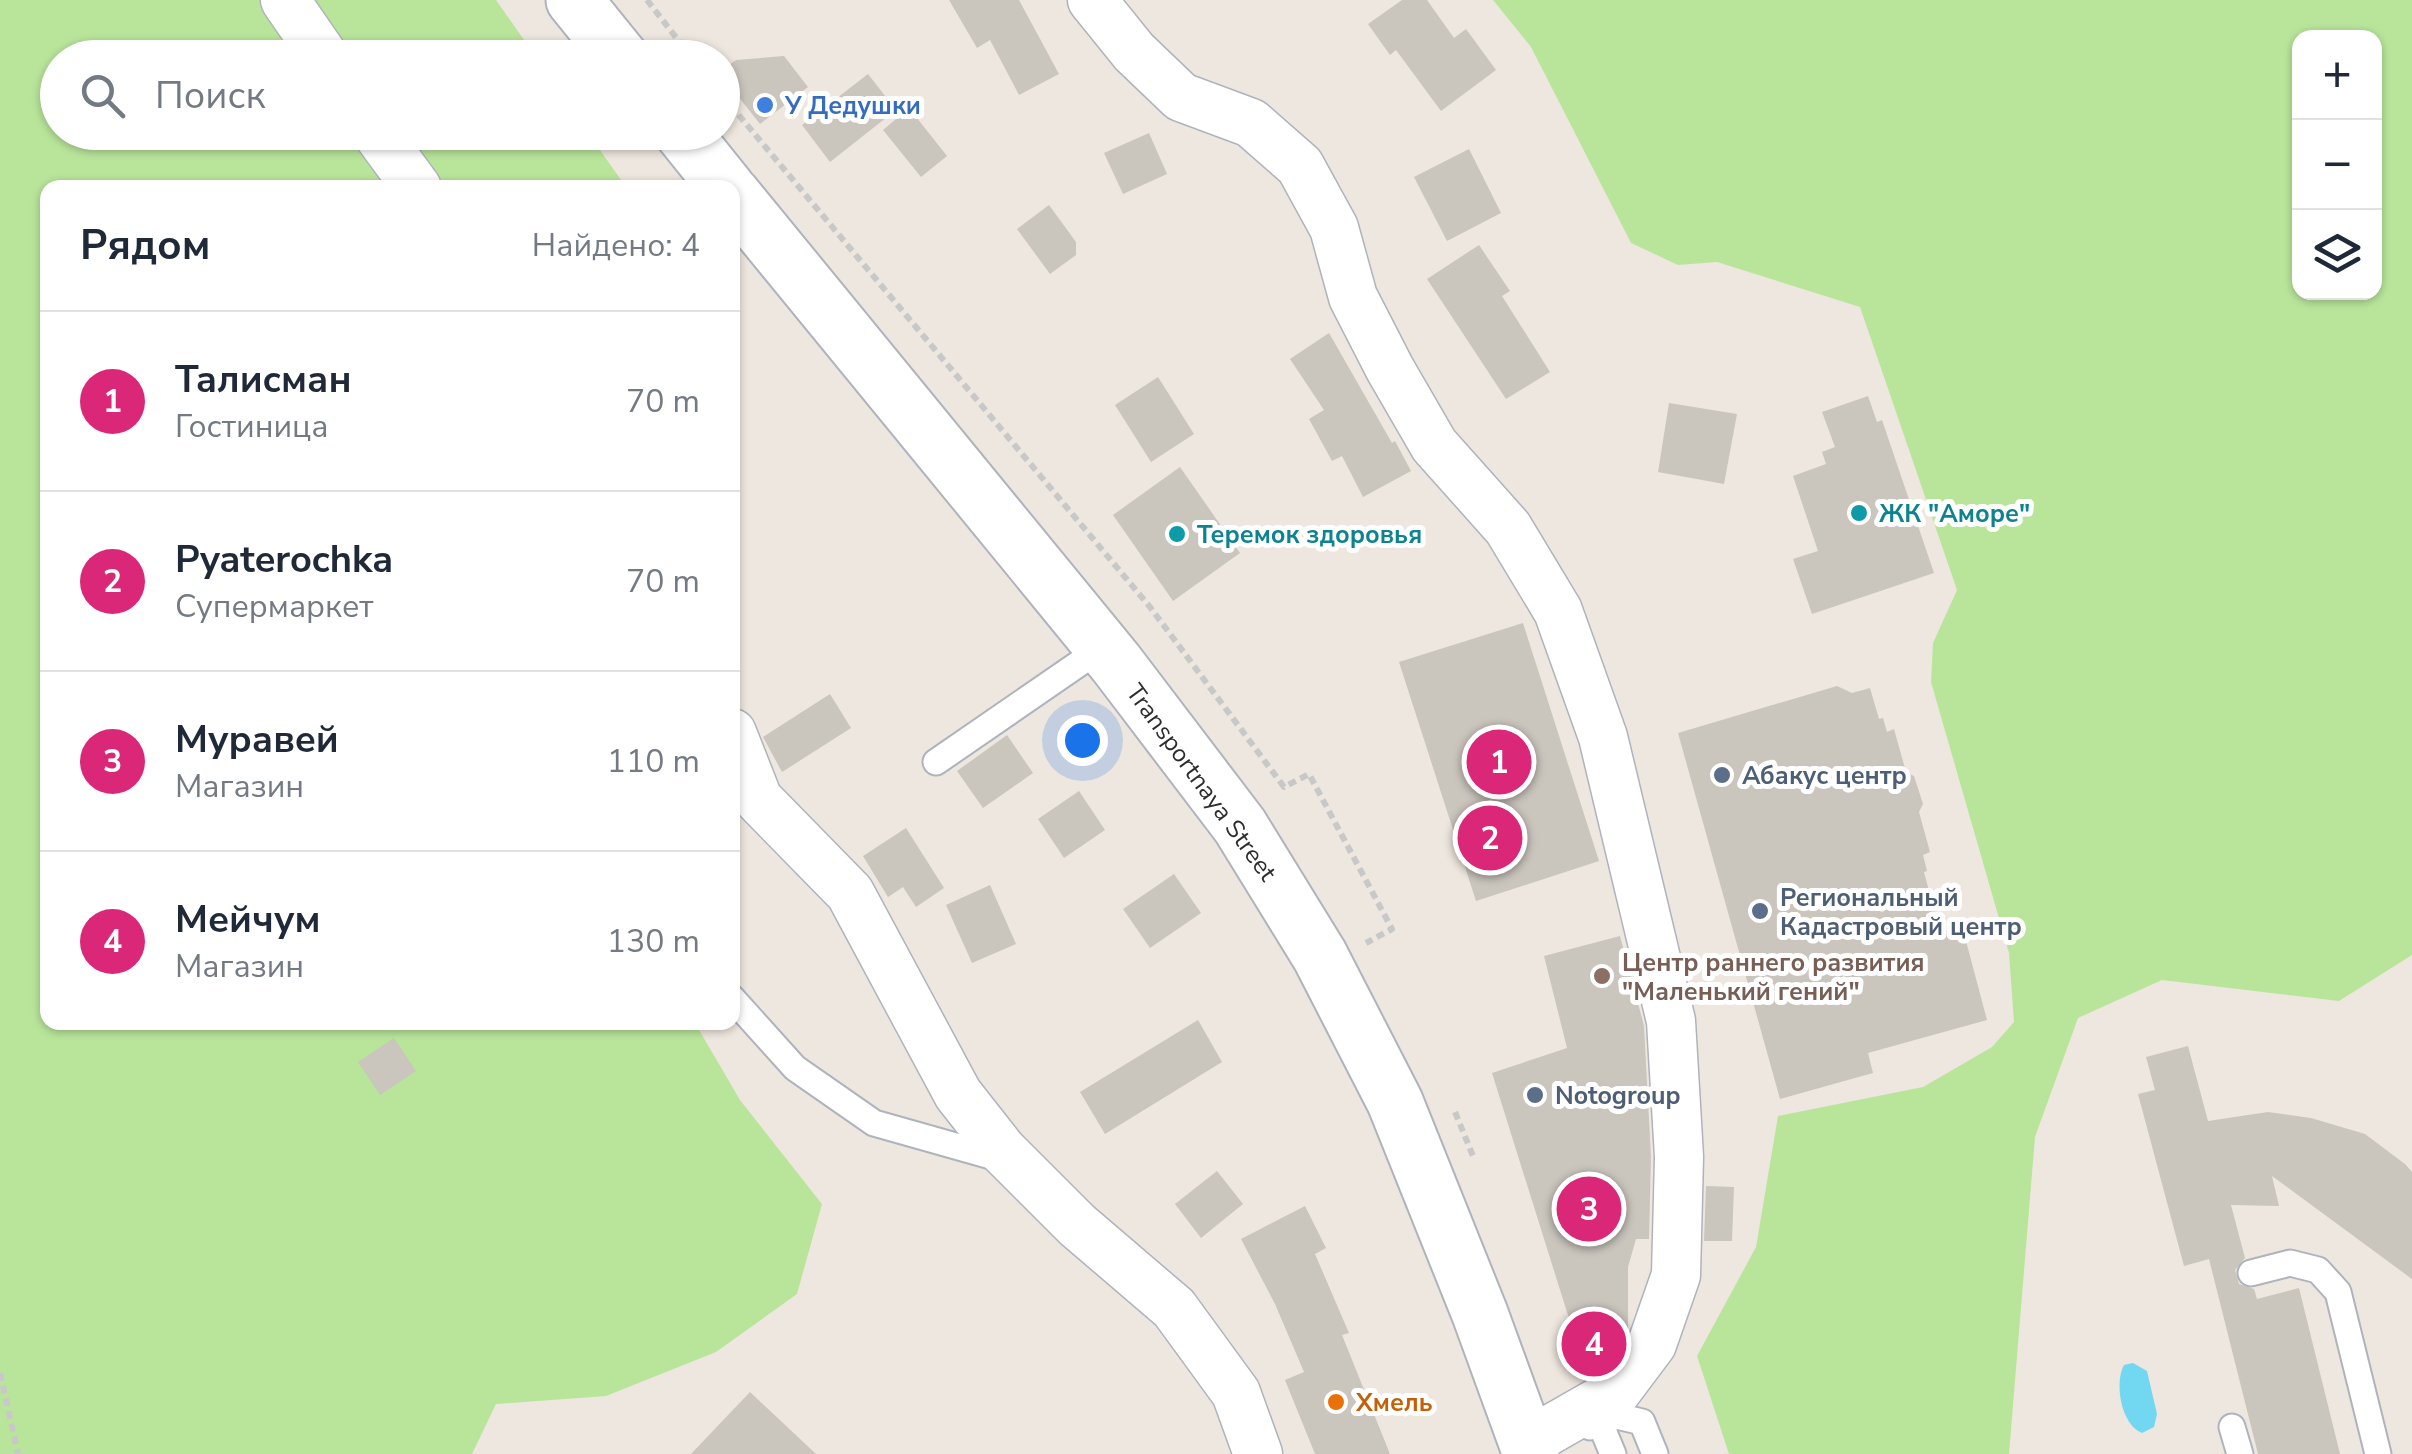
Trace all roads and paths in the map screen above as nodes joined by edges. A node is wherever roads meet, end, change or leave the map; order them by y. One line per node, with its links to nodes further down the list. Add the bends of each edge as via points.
1 (285, 0): 5 (street)
2 (574, 0): 6 (main road)
3 (647, 0): 7 (path)
4 (1092, 0): 24 (street, via 1182,97 1252,123 1300,166 1334,228 1354,297 1434,445 1508,528 1558,611 1602,737 1670,1022 1679,1157 1676,1275 1652,1344 1616,1392)
5 (312, 40)
6 (606, 40)
7 (678, 40)
8 (740, 117): 17 (path, via 1150,608 1284,786 1309,774 1392,929 1365,944)
9 (389, 150): 11 (street)
10 (696, 150): 12 (main road)
11 (411, 180)
12 (721, 180)
13 (740, 204): 14 (main road, Transportnaya Street)
14 (1103, 647): 16 (lane); 24 (main road, Transportnaya Street, via 1240,826 1320,956 1395,1102)
15 (740, 753): 19 (street, via 758,798 850,893 958,1094)
16 (936, 762)
17 (1374, 959)
18 (740, 1007): 19 (lane, via 796,1068 874,1123)
19 (1014, 1163): 26 (street, via 1174,1308 1236,1393)
20 (2251, 1273): 30 (lane, via 2290,1264 2318,1270 2338,1292)
21 (0, 1373): 25 (path)
22 (1600, 1423): 24 (lane); 27 (lane); 28 (lane, via 1617,1416 1642,1422)
23 (2232, 1426): 29 (lane)
24 (1529, 1449)
25 (18, 1454)
26 (1258, 1454)
27 (1613, 1454)
28 (1656, 1454)
29 (2240, 1454)
30 (2378, 1454)

